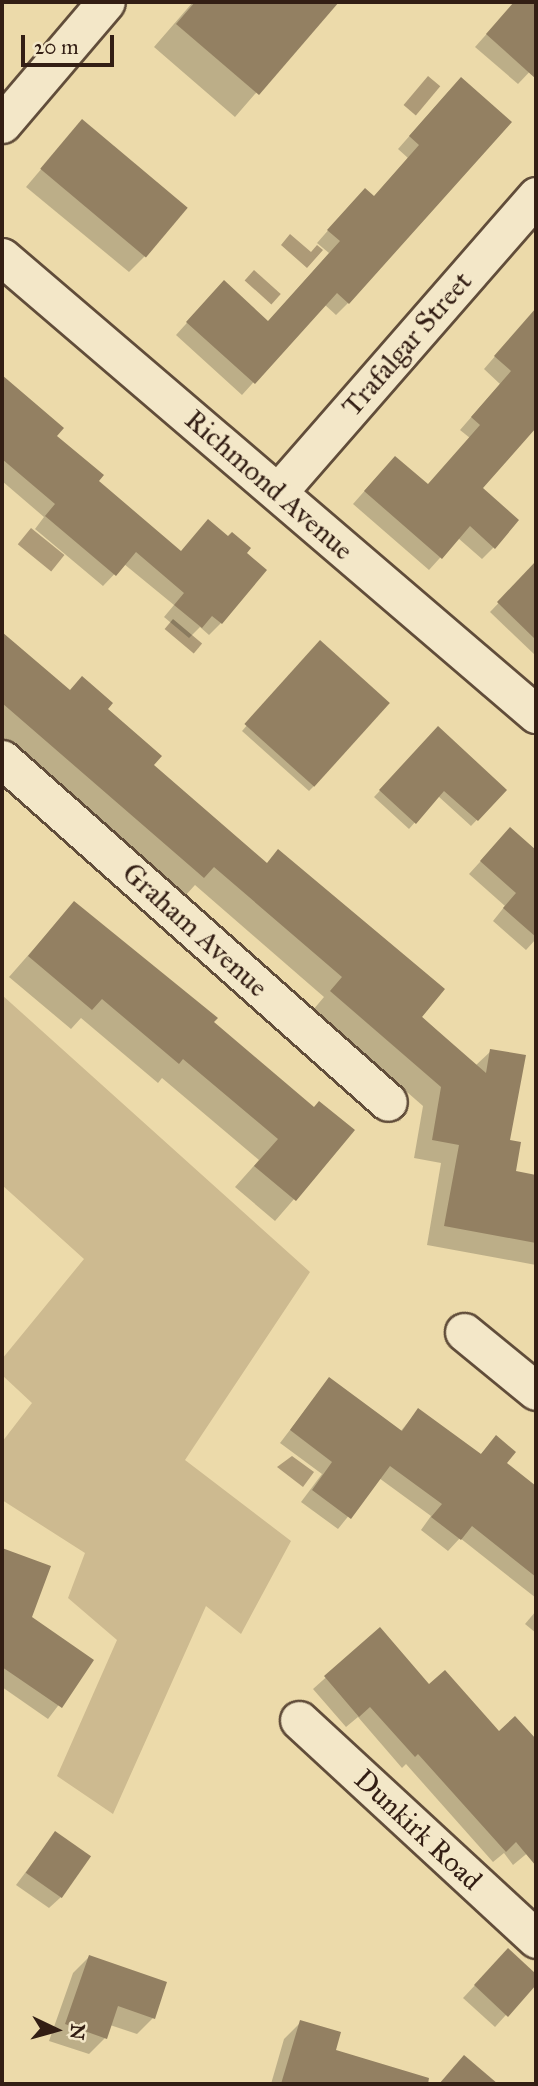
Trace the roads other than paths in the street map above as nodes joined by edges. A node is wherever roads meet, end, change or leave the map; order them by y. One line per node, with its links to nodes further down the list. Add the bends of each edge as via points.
1 (106, 2): 2 (street)
2 (2, 124)
3 (536, 196): 5 (street, Trafalgar Street)
4 (2, 257): 5 (street, Richmond Avenue)
5 (278, 492): 6 (street, Richmond Avenue)
6 (536, 714)
7 (2, 759): 8 (street, Graham Avenue)
8 (388, 1102)
9 (464, 1332): 10 (street)
10 (536, 1391)
11 (299, 1720): 12 (street, Dunkirk Road)
12 (536, 1939)

